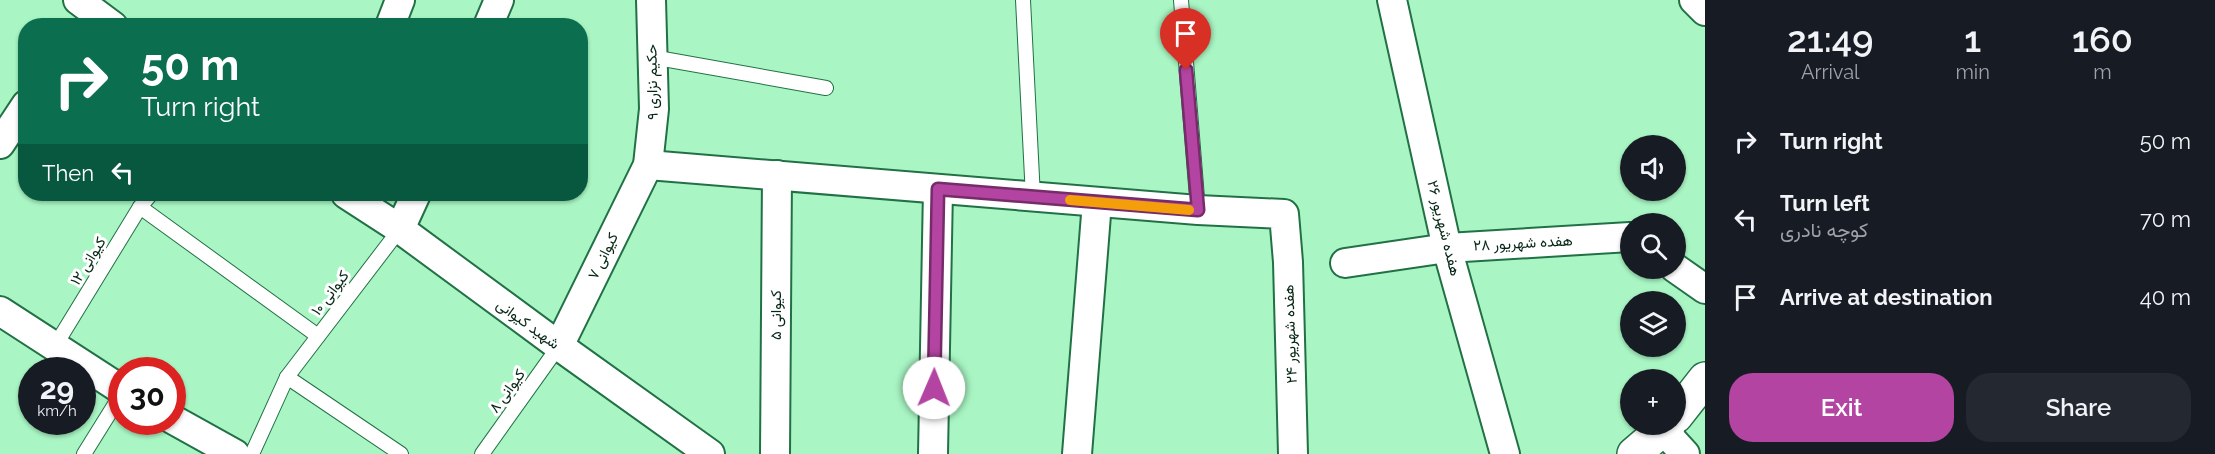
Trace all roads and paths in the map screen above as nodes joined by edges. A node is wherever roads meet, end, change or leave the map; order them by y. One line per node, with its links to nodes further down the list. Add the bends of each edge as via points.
1 (78, 0): 10 (street)
2 (400, 0): 11 (street)
3 (500, 0): 12 (street)
4 (1023, 0): 18 (lane)
5 (1181, 0): 24 (lane)
6 (1392, 0): 27 (street, هفده شهریور ۲۶)
7 (1694, 0): 9 (street)
8 (648, 1): 13 (street, حکیم نزاری ۹)
9 (1705, 11)
10 (102, 18)
11 (393, 18)
12 (492, 18)
13 (652, 57): 14 (lane); 15 (street, حکیم نزاری ۹, via 654,109)
14 (826, 88)
15 (648, 165): 16 (street); 34 (street, کیوانی ۷)
16 (777, 175): 17 (street); 48 (street, کیوانی ۵)
17 (938, 189): 18 (street); 49 (street)
18 (1033, 196): 22 (street)
19 (145, 201): 23 (lane, کیوانی ۱۲)
20 (357, 201): 25 (street, شهید کیوانی)
21 (413, 201): 25 (street)
22 (1097, 202): 24 (street); 50 (street)
23 (140, 207): 32 (lane); 33 (lane, کیوانی ۱۲)
24 (1198, 210): 51 (street, هفده شهریور ۲۴, via 1284,214)
25 (400, 229): 32 (lane, کیوانی ۱۰); 34 (street, شهید کیوانی)
26 (1620, 238): 27 (street, هفده شهریور ۲۸)
27 (1447, 248): 28 (street, هفده شهریور ۲۸); 52 (street, هفده شهریور ۲۶)
28 (1345, 263)
29 (1686, 275): 30 (street)
30 (1705, 289)
31 (0, 311): 33 (street)
32 (318, 336): 35 (lane, کیوانی ۱۰)
33 (55, 346): 37 (street)
34 (558, 346): 46 (lane, کیوانی ۸); 47 (street, شهید کیوانی)
35 (287, 377): 44 (lane, کیوانی ۱۰); 45 (lane)
36 (1705, 379): 38 (street)
37 (108, 382)
38 (1686, 411)
39 (108, 415): 42 (lane)
40 (186, 427): 43 (street)
41 (1667, 435): 53 (street)
42 (84, 454)
43 (234, 454)
44 (252, 454)
45 (401, 454)
46 (482, 454)
47 (710, 454)
48 (775, 454)
49 (933, 454)
50 (1077, 454)
51 (1293, 454)
52 (1505, 454)
53 (1634, 454)

